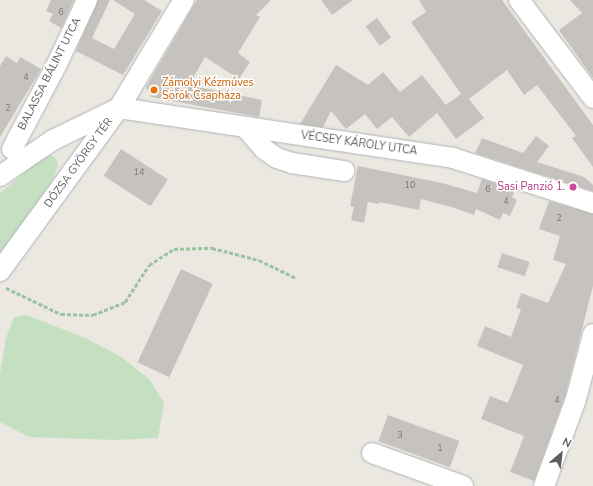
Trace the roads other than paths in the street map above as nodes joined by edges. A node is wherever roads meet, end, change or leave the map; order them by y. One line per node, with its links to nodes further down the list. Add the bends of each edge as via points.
1 (87, 0): 7 (street, BALASSA BÁLINT UTCA, via 56,66)
2 (184, 0): 5 (street)
3 (519, 0): 4 (street)
4 (593, 98)
5 (119, 108): 6 (street, VÉCSEY KÁROLY UTCA); 9 (street, DÓZSA GYÖRGY TÉR, via 53,140); 11 (street, DÓZSA GYÖRGY TÉR)
6 (245, 127): 8 (street, via 264,149 277,158 292,163); 10 (street, VÉCSEY KÁROLY UTCA, via 453,158)
7 (6, 145): 9 (street, BALASSA BÁLINT UTCA)
8 (344, 171)
9 (2, 174)
10 (593, 203)
11 (0, 271)
12 (593, 334): 15 (street, via 576,399)
13 (372, 453): 14 (street)
14 (463, 486)
15 (544, 486)

